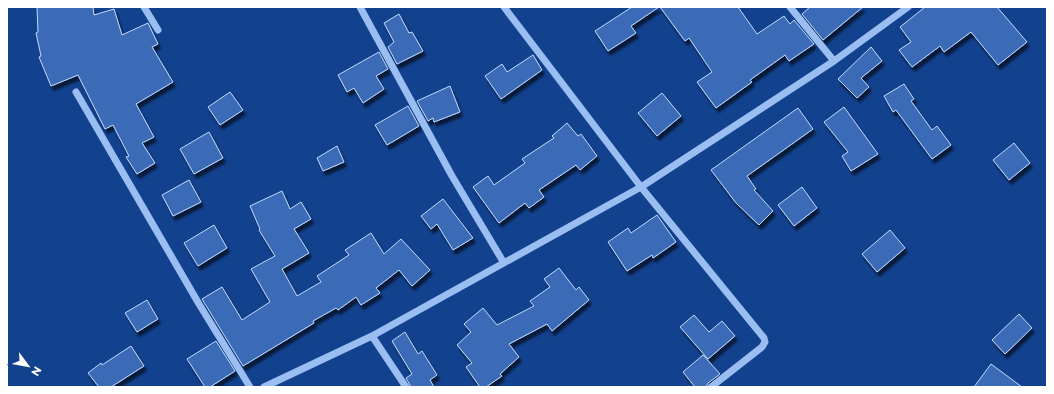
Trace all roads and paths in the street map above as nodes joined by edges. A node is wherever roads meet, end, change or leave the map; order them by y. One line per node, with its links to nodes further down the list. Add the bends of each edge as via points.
1 (144, 7): 6 (street)
2 (360, 7): 10 (street, via 452,176)
3 (504, 7): 9 (street)
4 (790, 7): 7 (street)
5 (908, 7): 7 (street)
6 (158, 30)
7 (834, 61): 9 (street)
8 (76, 92): 12 (street, via 198,304)
9 (641, 187): 10 (street); 15 (street, via 764,338 762,347)
10 (504, 263): 11 (street)
11 (372, 336): 13 (street); 14 (street)
12 (250, 387)
13 (264, 387)
14 (406, 387)
15 (711, 387)

